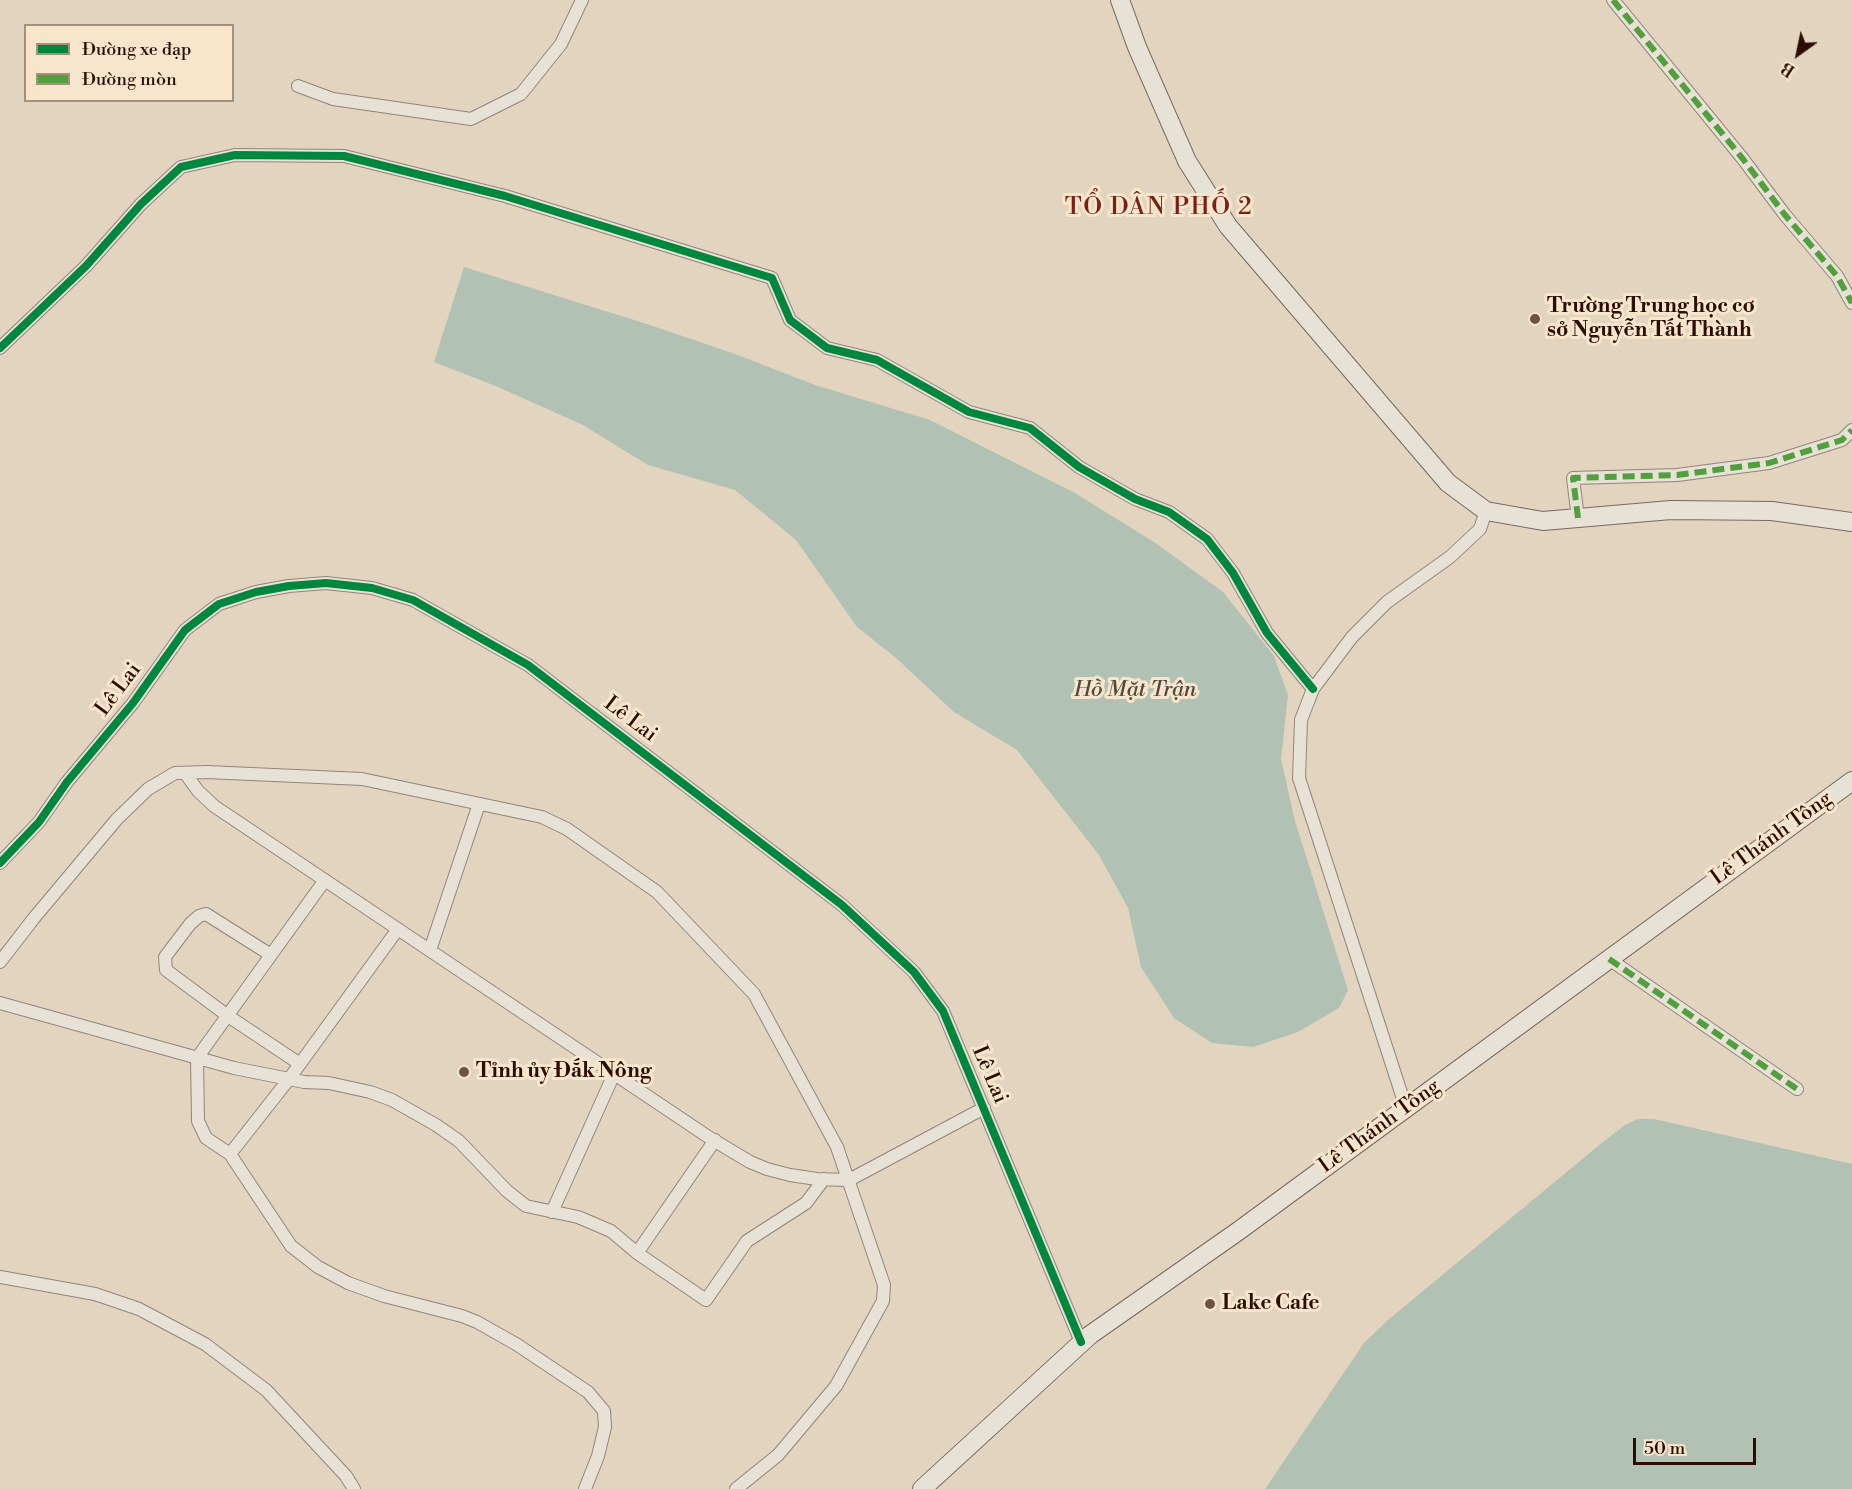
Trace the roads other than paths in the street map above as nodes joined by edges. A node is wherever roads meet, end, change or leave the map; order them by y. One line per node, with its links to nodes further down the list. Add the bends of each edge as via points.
1 (582, 0): 4 (street, via 561,44 521,94 471,119 333,99)
2 (1120, 0): 8 (street, via 1187,161 1228,226 1448,483)
3 (1613, 0): 5 (street, via 1837,276)
4 (298, 86)
5 (1852, 303)
6 (0, 348): 11 (street, via 181,167 235,155 344,156 505,196 772,278 790,320 827,348 877,360 969,412 1030,428 1079,467 1135,499 1169,512 1207,539 1233,573 1267,633)
7 (1852, 430): 9 (street, via 1842,440 1769,463 1677,475 1574,478)
8 (1486, 511): 9 (street, via 1543,521); 11 (street, via 1480,529 1450,557 1386,602 1352,637)
9 (1578, 518): 10 (street, via 1671,510 1772,511)
10 (1852, 522)
11 (1313, 689): 30 (street, via 1301,720 1299,778)
12 (185, 773): 14 (street, via 362,779); 16 (street, via 214,806); 21 (street, via 174,773 148,789 117,819)
13 (1852, 781): 20 (street, Lê Thánh Tông)
14 (479, 804): 18 (street); 34 (street, via 542,817 567,829 673,906 754,994 837,1146)
15 (0, 863): 29 (street, Lê Lai, via 39,822 185,630 219,604 289,585 326,583 372,588 413,600 528,665 842,905 914,972 943,1011)
16 (325, 880): 17 (street); 19 (street)
17 (398, 929): 18 (street); 25 (street)
18 (430, 950): 26 (street)
19 (271, 955): 23 (street); 23 (street, via 207,914 190,924 165,957 166,970)
20 (1609, 959): 28 (street); 30 (street, Lê Thánh Tông)
21 (0, 962)
22 (0, 1003): 24 (street)
23 (228, 1016): 24 (street); 25 (street)
24 (197, 1058): 27 (street); 32 (street, via 198,1120 206,1138)
25 (300, 1064): 27 (street)
26 (615, 1074): 31 (street); 35 (street)
27 (290, 1079): 32 (street); 35 (street, via 329,1083 392,1100 459,1141 526,1206)
28 (1797, 1089)
29 (984, 1108): 34 (street); 38 (street, Lê Lai)
30 (1406, 1108): 38 (street, Lê Thánh Tông)
31 (715, 1140): 33 (street, via 767,1169); 36 (street)
32 (230, 1154): 40 (street, via 291,1246 318,1267 384,1296 477,1322 588,1392 604,1411 604,1435)
33 (824, 1179): 34 (street); 36 (street, via 806,1203 747,1241 706,1300)
34 (849, 1180): 41 (street, via 884,1285 883,1301 836,1386 778,1455)
35 (552, 1212): 36 (street, via 611,1230)
36 (637, 1253)
37 (0, 1277): 39 (street, via 95,1294 140,1309 205,1344 266,1390)
38 (1081, 1342): 42 (street, Lê Thánh Tông)
39 (354, 1489)
40 (585, 1489)
41 (736, 1489)
42 (922, 1489)

